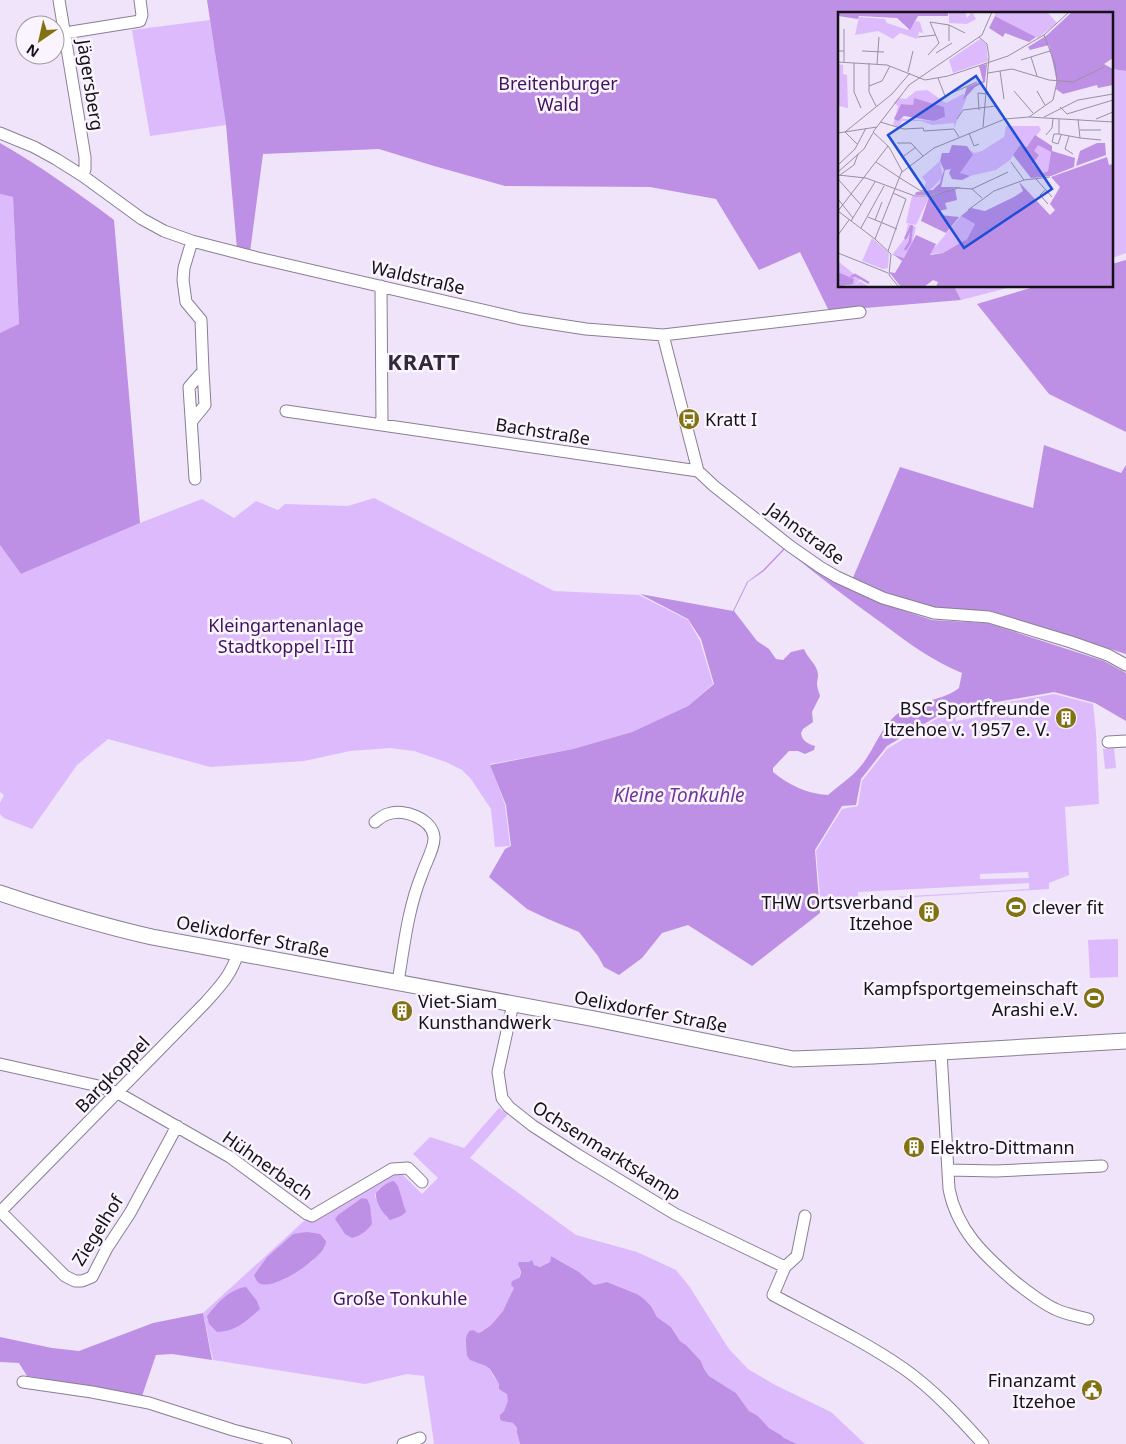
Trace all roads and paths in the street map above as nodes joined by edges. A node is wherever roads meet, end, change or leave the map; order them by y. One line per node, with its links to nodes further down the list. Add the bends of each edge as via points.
1 (59, 0): 3 (street, Jägersberg)
2 (140, 0): 4 (street, via 140,21)
3 (62, 15)
4 (65, 33): 6 (street, Jägersberg, via 85,157)
5 (0, 133): 6 (street, Waldstraße, via 34,147)
6 (83, 176): 7 (street, Waldstraße, via 142,219)
7 (192, 241): 8 (street, Waldstraße); 14 (street, via 183,280 186,302 200,320 203,371 189,387)
8 (380, 286): 10 (street, Waldstraße, via 546,323); 12 (street)
9 (860, 312): 10 (street, Waldstraße)
10 (663, 335): 13 (street)
11 (286, 411): 12 (street, Bachstraße)
12 (382, 424): 13 (street, Bachstraße)
13 (698, 471): 15 (street, Jahnstraße, via 820,567 883,598 934,613 989,617 1080,645)
14 (195, 479)
15 (1126, 665)
16 (1126, 741): 17 (street)
17 (1108, 742)
18 (375, 822): 21 (street, via 388,813 414,816 426,823 434,838 415,892)
19 (0, 893): 20 (street, Oelixdorfer Straße, via 105,926)
20 (238, 952): 21 (street, Oelixdorfer Straße); 26 (street, Bargkoppel, via 226,980)
21 (398, 982): 22 (street, Oelixdorfer Straße)
22 (513, 1004): 24 (street, Oelixdorfer Straße, via 793,1059); 33 (street, Ochsenmarktskamp, via 498,1072 502,1098 509,1107 578,1155 675,1214)
23 (1126, 1041): 24 (street, Oelixdorfer Straße)
24 (941, 1052): 29 (street)
25 (0, 1064): 26 (street, Hühnerbach)
26 (118, 1093): 27 (street, Hühnerbach); 31 (street, Bargkoppel)
27 (177, 1126): 30 (street, Hühnerbach, via 230,1157 312,1216 392,1169 408,1168); 31 (street, Ziegelhof, via 130,1213 88,1279 75,1281 65,1276)
28 (1102, 1166): 29 (street)
29 (948, 1170): 34 (street, via 955,1210 978,1248 1044,1303 1066,1314)
30 (422, 1182)
31 (0, 1212)
32 (806, 1216): 33 (street, via 797,1256)
33 (785, 1267): 39 (street, via 773,1294 903,1368 945,1404)
34 (1088, 1319)
35 (23, 1382): 37 (street, via 149,1403)
36 (420, 1438): 38 (street)
37 (286, 1444)
38 (403, 1444)
39 (983, 1444)

